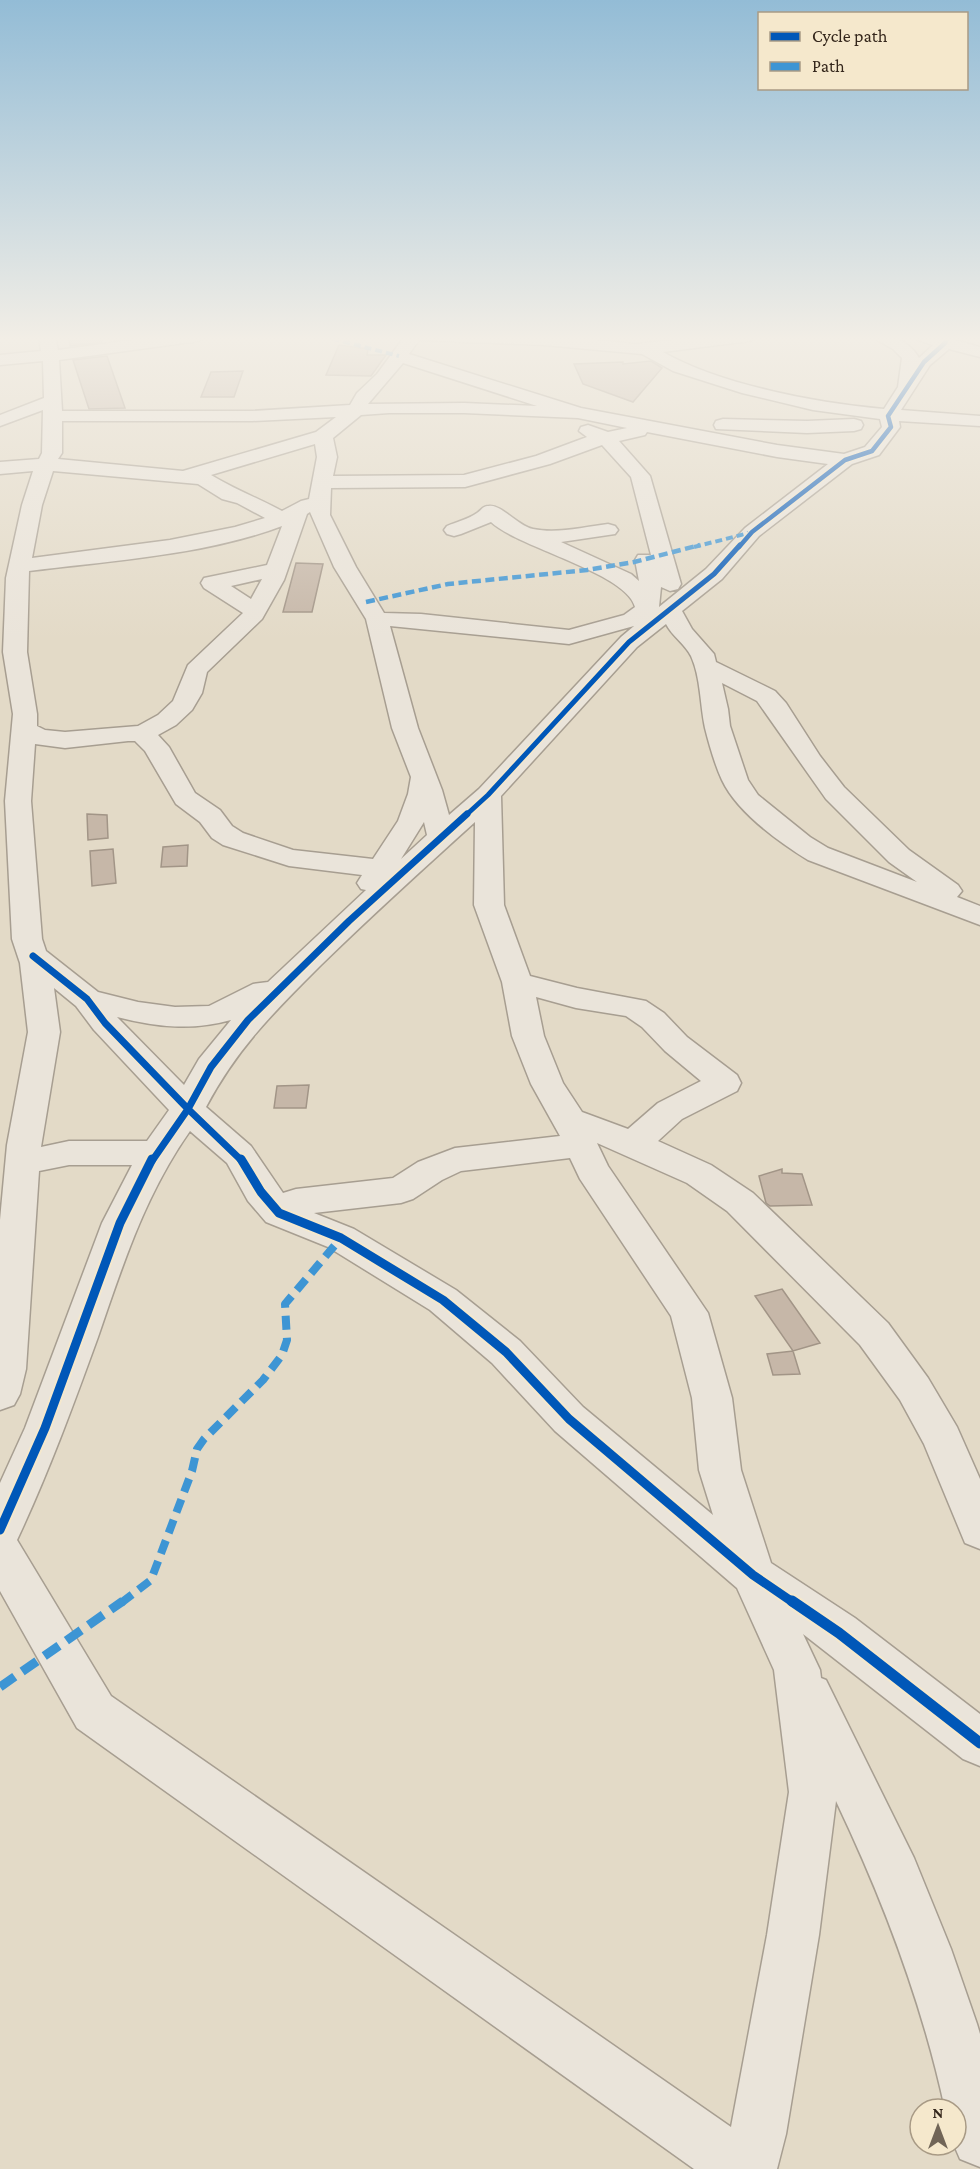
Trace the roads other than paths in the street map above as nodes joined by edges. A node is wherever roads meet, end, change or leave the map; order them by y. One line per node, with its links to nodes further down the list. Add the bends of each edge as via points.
1 (52, 437): 9 (street, via 52,453)
2 (319, 437): 11 (street)
3 (323, 437): 12 (street, via 327,457)
4 (609, 437): 7 (street)
5 (697, 437): 8 (street)
6 (883, 437): 8 (street, via 872,451)
7 (606, 438): 12 (street, via 465,481); 13 (street, via 640,476)
8 (845, 460): 22 (street, via 752,532 714,574)
9 (45, 464): 10 (street); 11 (street); 20 (street)
10 (0, 468)
11 (185, 477): 14 (street, via 203,479 229,495)
12 (320, 491): 14 (street); 24 (street, via 320,515)
13 (637, 514): 16 (street); 22 (street)
14 (289, 516): 20 (street, via 235,533 158,549); 21 (street)
15 (446, 529): 17 (street, via 484,518 491,511 501,521)
16 (608, 530): 17 (street, via 558,536); 18 (street, via 589,541)
17 (528, 534): 18 (street)
18 (559, 549): 22 (street, via 623,579 644,597)
19 (646, 560): 22 (street, via 651,593)
20 (19, 566): 26 (street, via 15,652)
21 (277, 570): 23 (street); 23 (street, via 212,583)
22 (664, 607): 24 (street, via 569,637); 25 (street, via 702,654); 29 (street)
23 (255, 611): 27 (street, via 243,628 196,670 183,705 167,720)
24 (377, 619): 28 (street, via 405,728)
25 (707, 667): 33 (street, via 766,696 835,793 899,856); 34 (street, via 717,726 735,780 748,800 818,854)
26 (24, 730): 27 (street, via 39,737 65,740); 36 (street, via 18,801 27,939)
27 (142, 734): 31 (street, via 156,747 185,798 233,839 289,858)
28 (423, 773): 30 (street); 31 (street, via 422,796 413,822)
29 (488, 795): 30 (street); 38 (street, via 489,905)
30 (442, 838): 32 (street)
31 (379, 869): 32 (street); 35 (street)
32 (408, 870): 35 (street)
33 (980, 911)
34 (980, 916)
35 (349, 921): 37 (street)
36 (33, 956): 39 (street); 44 (street, via 44,1032)
37 (291, 976): 39 (street, via 225,1011 203,1016 166,1016); 40 (street, via 218,1058)
38 (517, 982): 41 (street, via 528,1036 547,1084); 42 (street, via 635,1008 725,1083 670,1111)
39 (87, 999): 40 (street, via 105,1023)
40 (189, 1109): 43 (street); 45 (street, via 239,1155)
41 (575, 1133): 42 (street); 45 (street, via 455,1160 401,1190 296,1202); 50 (street, via 592,1170 689,1313 712,1398 720,1470)
42 (633, 1144): 48 (street, via 699,1174 740,1202 874,1334 914,1389 943,1439)
43 (156, 1153): 44 (street, via 69,1153); 47 (street, via 120,1223 45,1428)
44 (22, 1163): 46 (street, via 6,1369)
45 (279, 1213): 50 (street, via 341,1238 443,1300 506,1352 569,1419)
46 (0, 1394)
47 (0, 1530)
48 (980, 1530)
49 (0, 1551): 54 (street, via 94,1712)
50 (753, 1575): 51 (street); 52 (street, via 839,1634)
51 (797, 1670): 53 (street, via 880,1841 924,1949 967,2077); 55 (street, via 813,1792 793,1935)
52 (980, 1743)
53 (980, 2139)
54 (742, 2169)
55 (749, 2169)

